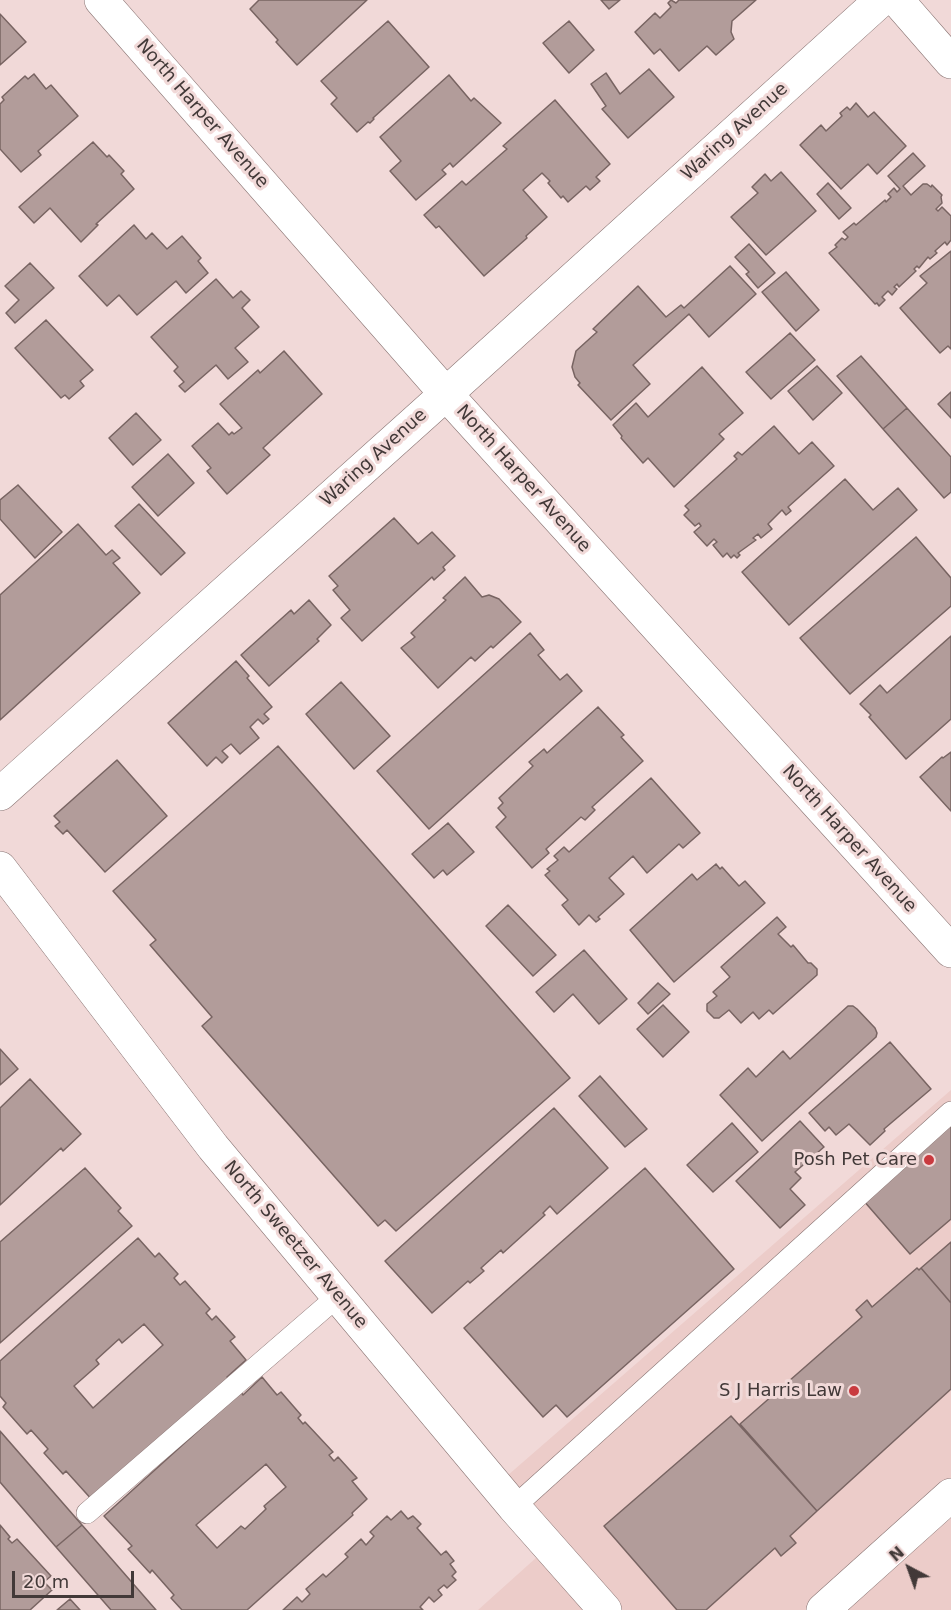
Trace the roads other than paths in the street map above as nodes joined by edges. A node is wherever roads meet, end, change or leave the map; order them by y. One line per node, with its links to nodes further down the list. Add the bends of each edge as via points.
1 (101, 0): 5 (street, North Harper Avenue)
2 (881, 0): 5 (street, Waring Avenue)
3 (897, 0): 4 (street)
4 (951, 63)
5 (446, 394): 6 (street, Waring Avenue); 8 (street, North Harper Avenue)
6 (0, 794)
7 (0, 867): 10 (street, North Sweetzer Avenue, via 213,1147)
8 (951, 951)
9 (951, 1112): 12 (lane)
10 (338, 1296): 12 (street, North Sweetzer Avenue); 13 (lane)
11 (951, 1494): 15 (street)
12 (514, 1507): 14 (street, North Sweetzer Avenue)
13 (87, 1513)
14 (605, 1610)
15 (823, 1610)

